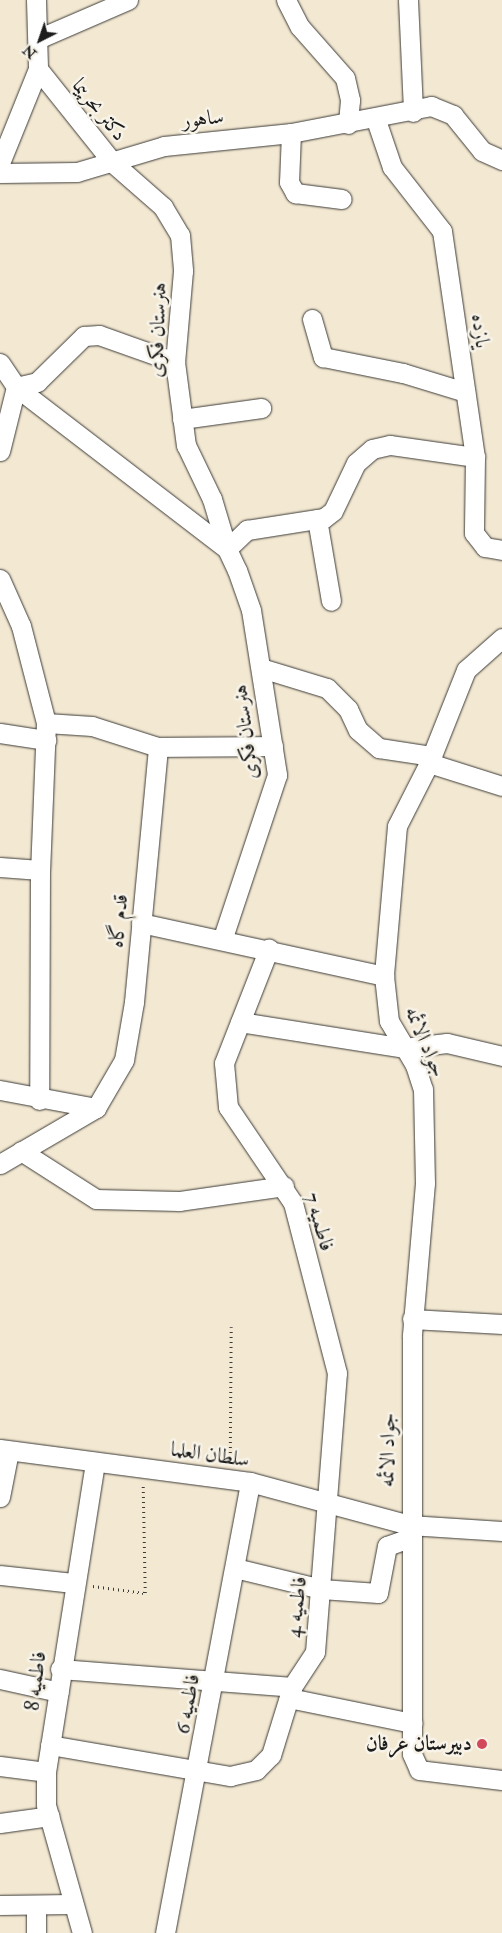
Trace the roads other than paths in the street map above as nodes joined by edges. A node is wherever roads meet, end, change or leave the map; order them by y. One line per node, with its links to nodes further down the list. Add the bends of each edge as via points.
1 (36, 0): 5 (street)
2 (128, 0): 5 (street)
3 (286, 0): 9 (street, via 300,27 345,78 350,100)
4 (408, 0): 7 (street)
5 (40, 38): 6 (street)
6 (38, 69): 12 (street); 13 (street, دکتر بحرپیما)
7 (413, 112): 8 (street, ساهور); 11 (street, via 431,106 453,116 482,151)
8 (376, 120): 9 (street, ساهور); 20 (street, یازده, via 392,167 442,231)
9 (348, 124): 10 (street, ساهور)
10 (290, 133): 13 (street, ساهور, via 164,146); 15 (street, via 289,182 295,193)
11 (502, 160)
12 (0, 163)
13 (113, 163): 14 (street, ساهور, via 77,172); 17 (street, هنرستان فکری, via 163,207 180,235 183,271)
14 (0, 173)
15 (342, 200)
16 (312, 320): 20 (street, via 323,356 403,373)
17 (175, 362): 19 (street, via 99,335 84,336 37,382); 22 (street, هنرستان فکری)
18 (0, 363): 19 (street)
19 (16, 387): 23 (street); 26 (street)
20 (466, 392): 24 (street, یازده)
21 (261, 408): 22 (street)
22 (182, 419): 26 (street, هنرستان فکری, via 186,445 212,499)
23 (0, 451)
24 (475, 457): 25 (street, via 390,445 372,449 356,463 333,511); 27 (street, یازده, via 474,533 484,547)
25 (317, 519): 26 (street, via 247,530); 29 (street)
26 (228, 549): 31 (street, هنرستان فکری, via 251,610)
27 (502, 550)
28 (0, 579): 32 (street, via 21,626)
29 (331, 601)
30 (502, 638): 36 (street, جواد الائمه, via 466,670)
31 (261, 668): 34 (street, هنرستان فکری); 36 (street, via 327,688 348,709 358,730 379,748)
32 (46, 732): 33 (street); 35 (street, via 92,726); 39 (street)
33 (0, 733)
34 (273, 746): 35 (street); 41 (street, هنرستان فکری, via 275,788)
35 (158, 747): 40 (street, قدم گاه)
36 (430, 760): 37 (street); 43 (street, جواد الائمه, via 397,826)
37 (502, 786)
38 (0, 867): 39 (street)
39 (40, 870): 48 (street)
40 (141, 923): 41 (street); 49 (street, قدم گاه, via 124,1060)
41 (223, 937): 42 (street)
42 (269, 948): 43 (street); 44 (street, فاطمیه 7)
43 (384, 976): 45 (street, جواد الائمه, via 389,1021)
44 (240, 1022): 45 (street); 52 (street, فاطمیه 7, via 224,1063 228,1107 245,1138)
45 (404, 1048): 46 (street, via 447,1043); 53 (street, جواد الائمه, via 423,1089 425,1183)
46 (501, 1060)
47 (0, 1090): 48 (street)
48 (39, 1100): 49 (street)
49 (96, 1108): 50 (street)
50 (21, 1151): 51 (street); 52 (street, via 96,1199 179,1201)
51 (0, 1164)
52 (284, 1186): 59 (street, فاطمیه 7, via 325,1314 337,1373)
53 (412, 1319): 54 (street); 60 (street, جواد الائمه)
54 (502, 1324)
55 (5, 1450): 56 (street, سلطان العلما); 58 (street)
56 (95, 1462): 57 (street, سلطان العلما); 64 (street, فاطمیه 8)
57 (250, 1482): 59 (street, سلطان العلما); 62 (street, فاطمیه 6)
58 (0, 1497)
59 (330, 1503): 60 (street, سلطان العلما); 65 (street, فاطمیه 4)
60 (409, 1531): 61 (street, سلطان العلما); 65 (street, via 387,1546 378,1593); 71 (street)
61 (502, 1531)
62 (235, 1568): 65 (street); 67 (street, فاطمیه 6)
63 (0, 1574): 64 (street)
64 (73, 1583): 66 (street, فاطمیه 8)
65 (321, 1589): 70 (street, فاطمیه 4, via 315,1652)
66 (60, 1669): 67 (street); 69 (street, فاطمیه 8)
67 (215, 1681): 70 (street); 75 (street, فاطمیه 6)
68 (1, 1684): 69 (street)
69 (59, 1692): 72 (street, فاطمیه 8)
70 (290, 1692): 71 (street); 75 (street, فاطمیه 4, via 271,1755 256,1770 230,1776)
71 (412, 1723): 76 (street, via 412,1754 419,1770)
72 (50, 1745): 74 (street, فاطمیه 8); 75 (street, فاطمیه 4)
73 (0, 1766): 74 (street)
74 (46, 1772): 77 (street, فاطمیه 8)
75 (198, 1774): 84 (street, فاطمیه 6)
76 (502, 1780)
77 (50, 1816): 78 (street); 79 (street, فاطمیه 8)
78 (0, 1823)
79 (71, 1904): 81 (street); 83 (street, فاطمیه 8)
80 (0, 1905): 81 (street)
81 (36, 1907): 82 (street)
82 (36, 1933)
83 (82, 1933)
84 (165, 1933)

